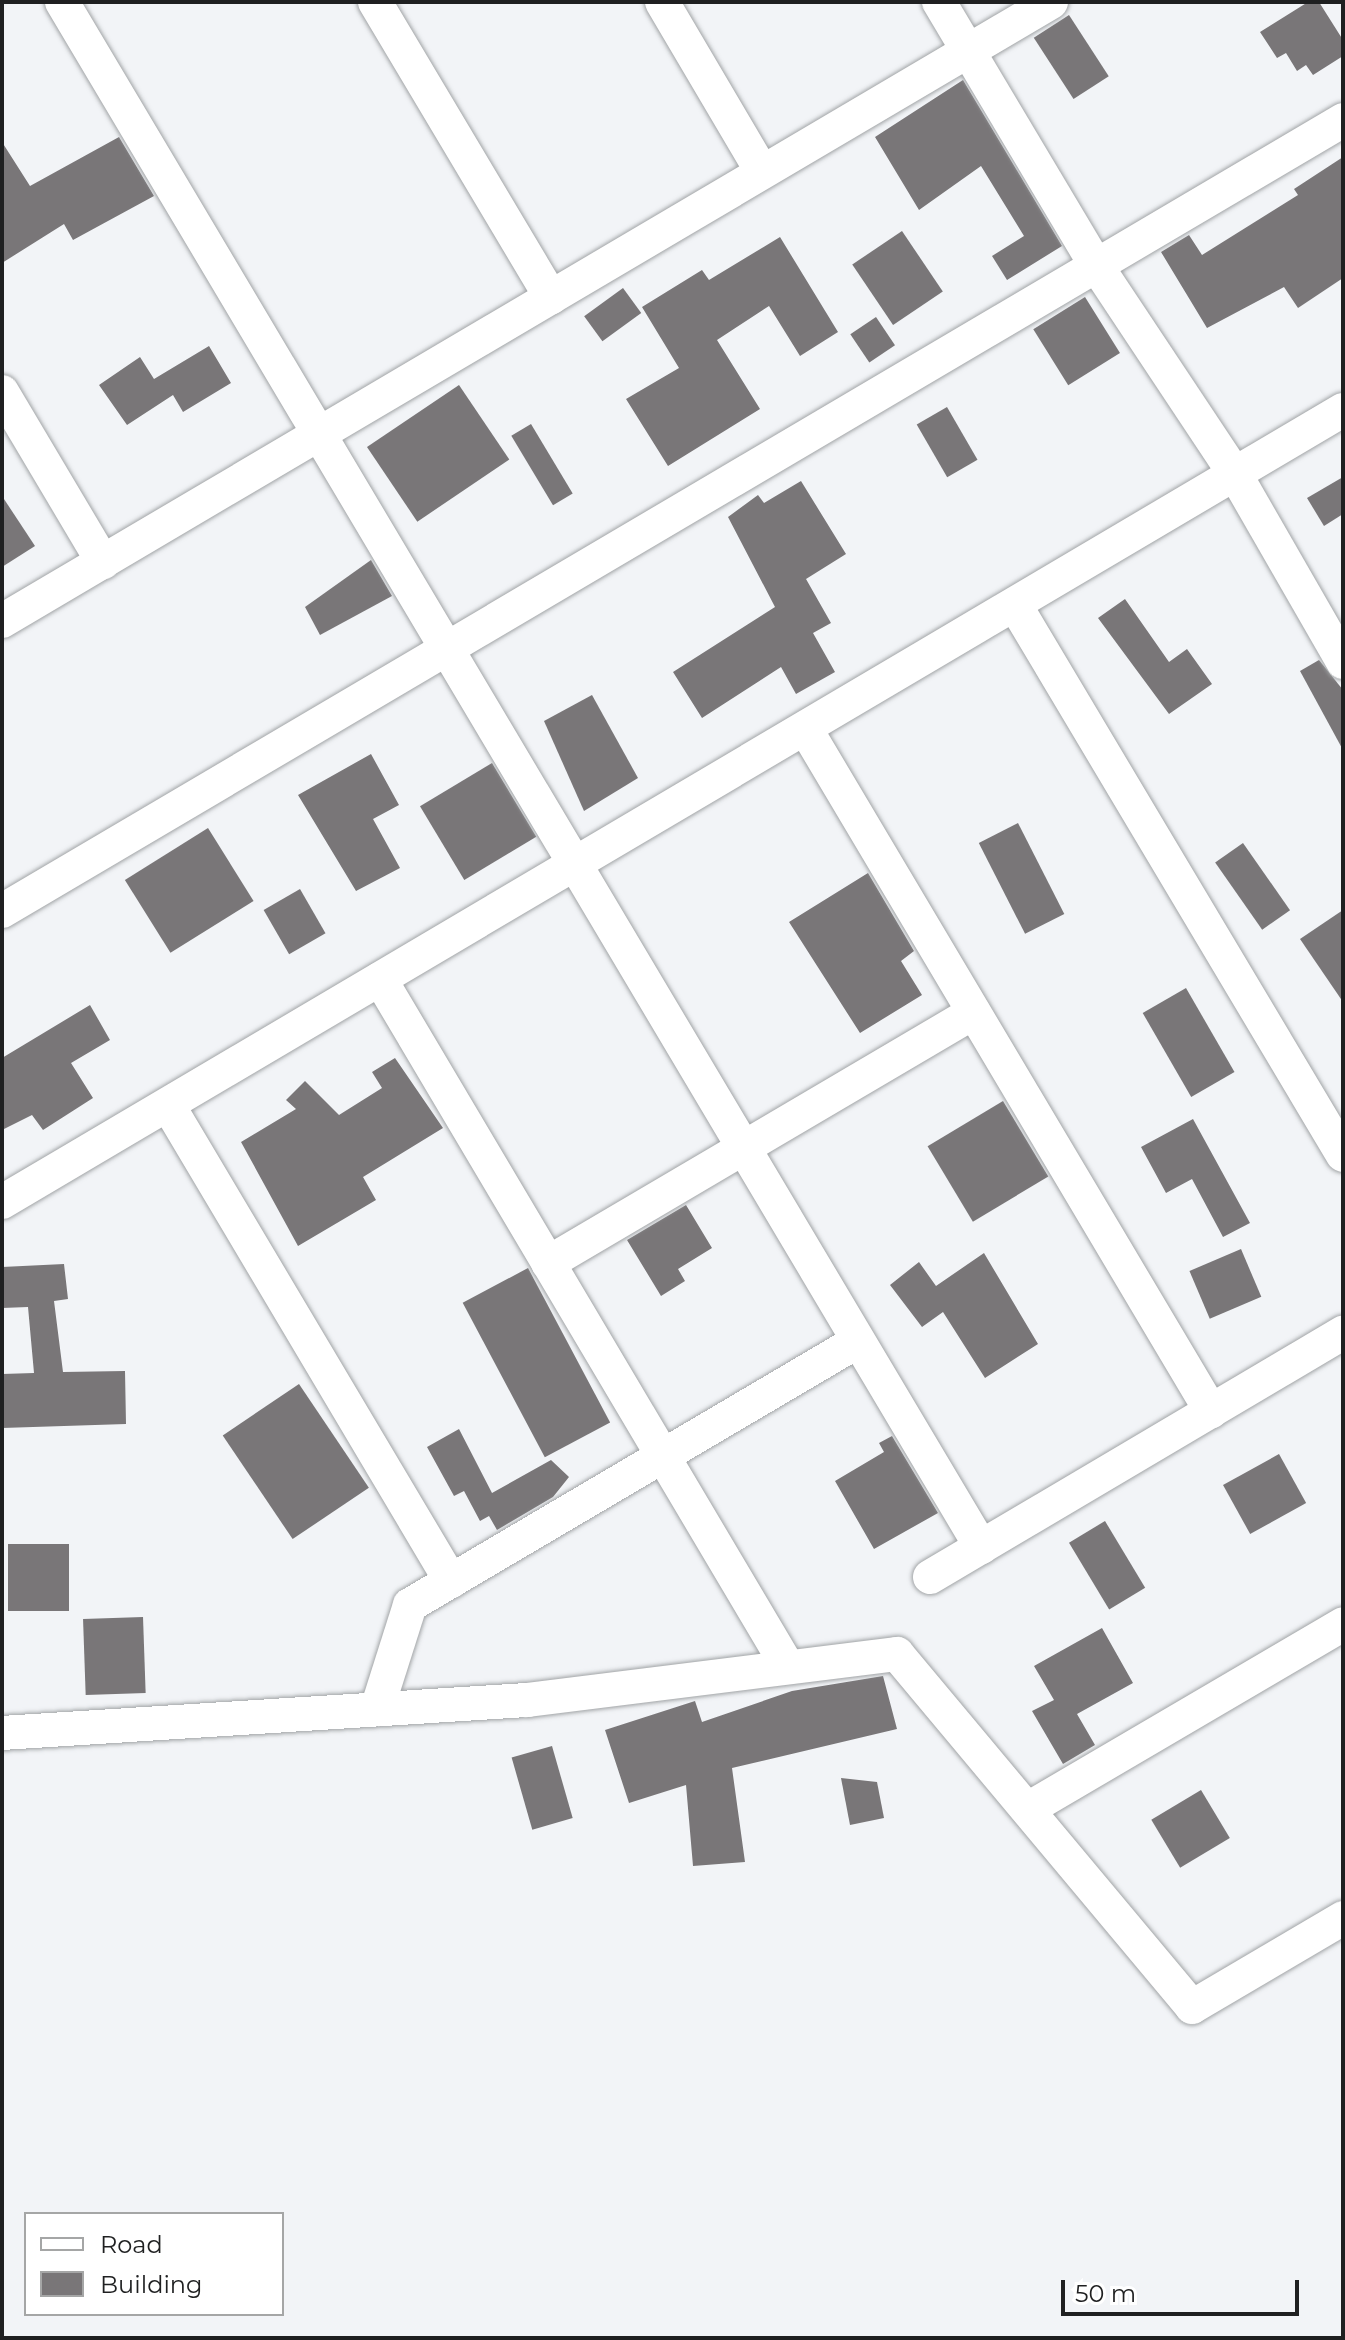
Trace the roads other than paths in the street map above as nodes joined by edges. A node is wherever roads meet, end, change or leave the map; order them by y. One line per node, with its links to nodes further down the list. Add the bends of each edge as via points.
1 (62, 2): 13 (street)
2 (375, 2): 10 (street)
3 (662, 2): 8 (street)
4 (939, 2): 6 (street)
5 (1051, 2): 6 (street)
6 (968, 51): 8 (street); 9 (street)
7 (1343, 120): 9 (street)
8 (762, 172): 10 (street)
9 (1096, 265): 14 (street); 18 (street)
10 (551, 297): 13 (street)
11 (2, 392): 15 (street)
12 (1343, 410): 14 (street)
13 (319, 434): 15 (street); 18 (street)
14 (1235, 474): 16 (street); 19 (street)
15 (103, 562): 17 (street)
16 (1015, 605): 20 (street); 27 (street)
17 (2, 621)
18 (446, 649): 21 (street); 22 (street)
19 (1343, 662)
20 (805, 728): 21 (street); 24 (street)
21 (575, 865): 23 (street); 26 (street)
22 (2, 911)
23 (380, 979): 25 (street); 29 (street)
24 (974, 1012): 26 (street); 32 (street)
25 (168, 1105): 28 (street); 36 (street)
26 (743, 1148): 29 (street); 31 (street)
27 (1343, 1155)
28 (2, 1202)
29 (548, 1263): 33 (street)
30 (1343, 1333): 32 (street)
31 (858, 1341): 33 (street); 34 (street)
32 (1211, 1411): 34 (street)
33 (663, 1456): 36 (street); 38 (street)
34 (981, 1547): 35 (street)
35 (930, 1577)
36 (451, 1581): 39 (street, via 410,1605)
37 (1343, 1624): 41 (street)
38 (788, 1667): 39 (street, via 527,1700); 41 (street, via 897,1654)
39 (377, 1709): 40 (street)
40 (2, 1733)
41 (1028, 1809): 42 (street, via 1192,2007)
42 (1343, 1918)

